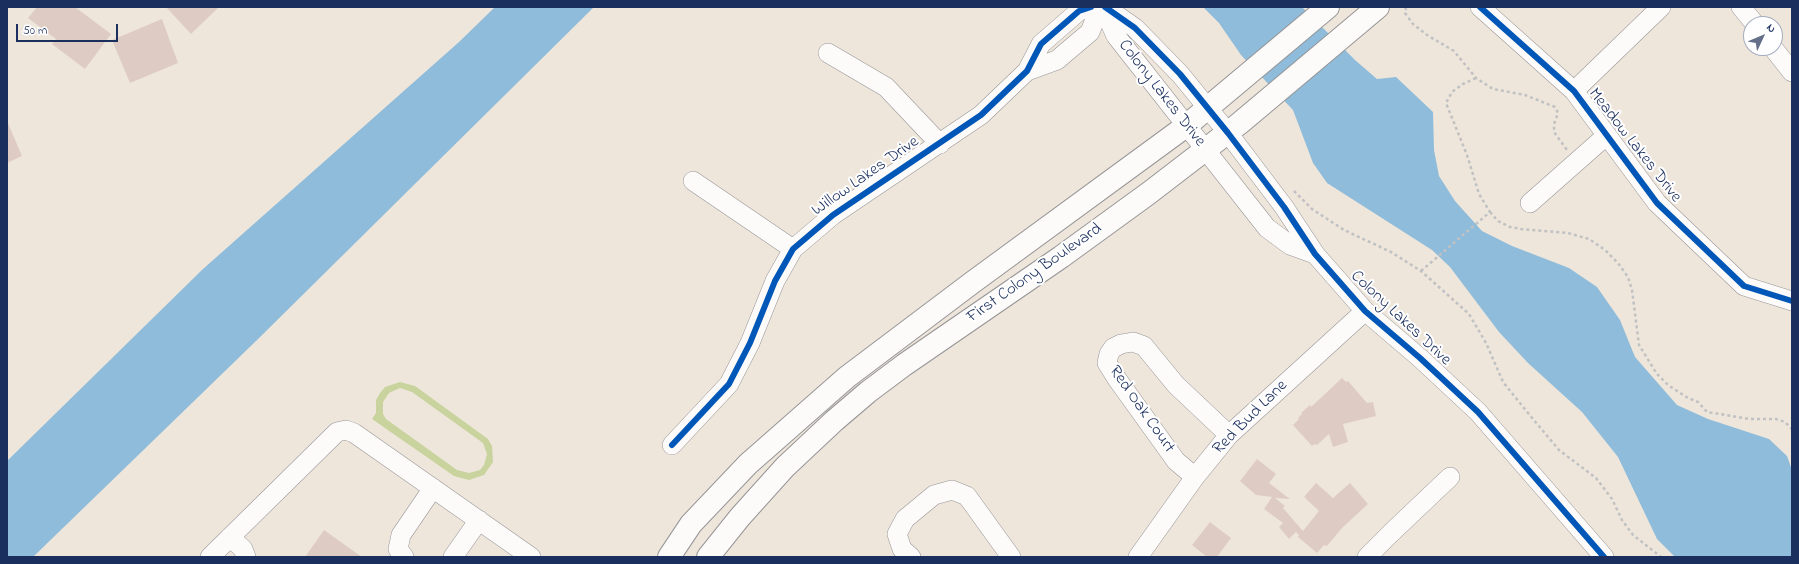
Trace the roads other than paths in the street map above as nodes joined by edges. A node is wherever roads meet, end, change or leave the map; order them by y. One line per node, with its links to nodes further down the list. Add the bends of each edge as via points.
1 (1091, 7): 11 (street, Willow Lakes Drive, via 1079,11 1041,44)
2 (1103, 7): 11 (street, Willow Lakes Drive, via 1090,32 1057,60); 14 (street, Colony Lakes Drive, via 1136,28); 15 (street, Colony Lakes Drive, via 1116,36)
3 (1378, 7): 16 (main road, First Colony Boulevard)
4 (1480, 7): 13 (street, Meadow Lakes Drive)
5 (1661, 7): 13 (street)
6 (1741, 7): 8 (street)
7 (1325, 9): 14 (main road, First Colony Boulevard)
8 (1748, 16)
9 (828, 53): 18 (street, via 886,87)
10 (1779, 56): 12 (street)
11 (1027, 71): 18 (street, Willow Lakes Drive, via 981,115)
12 (1792, 72)
13 (1574, 91): 17 (street, Meadow Lakes Drive)
14 (1208, 108): 15 (main road, First Colony Boulevard); 16 (street, Colony Lakes Drive)
15 (1186, 126): 19 (street, Colony Lakes Drive); 24 (main road, First Colony Boulevard)
16 (1228, 133): 19 (main road, First Colony Boulevard); 23 (street, Colony Lakes Drive, via 1284,207)
17 (1607, 135): 21 (street); 25 (street, Meadow Lakes Drive, via 1657,203 1744,286)
18 (940, 144): 22 (street, Willow Lakes Drive, via 832,215)
19 (1205, 150): 23 (street, Colony Lakes Drive, via 1266,228 1290,246); 26 (main road, First Colony Boulevard, via 1105,225)
20 (693, 181): 22 (street)
21 (1530, 203)
22 (792, 249): 29 (street, Willow Lakes Drive, via 729,384)
23 (1315, 254): 27 (street, Colony Lakes Drive)
24 (973, 282): 26 (main road); 41 (main road, First Colony Boulevard, via 847,377 748,464 692,524)
25 (1792, 301)
26 (990, 305): 42 (main road, First Colony Boulevard, via 904,365 834,421 770,483)
27 (1365, 311): 28 (street, Red Bud Lane); 46 (street, Colony Lakes Drive, via 1478,412)
28 (1229, 435): 30 (street, Red Bud Lane); 30 (street, Red Oak Court, via 1176,386 1144,346 1133,342 1113,348 1107,363 1117,380 1176,461)
29 (672, 445)
30 (1195, 477): 35 (street, Red Bud Lane)
31 (1450, 477): 45 (street, via 1390,532)
32 (433, 488): 33 (street); 34 (street, via 354,433 346,430 337,432); 38 (street, via 401,535 398,549)
33 (479, 520): 39 (street); 40 (street)
34 (230, 537): 36 (street); 37 (street, via 243,549)
35 (1146, 554)
36 (210, 557)
37 (246, 557)
38 (404, 557)
39 (453, 557)
40 (532, 557)
41 (670, 557)
42 (708, 557)
43 (911, 557): 44 (street, via 902,549 897,534 905,519 934,495 952,490 967,496)
44 (1011, 557)
45 (1368, 557)
46 (1604, 557)

